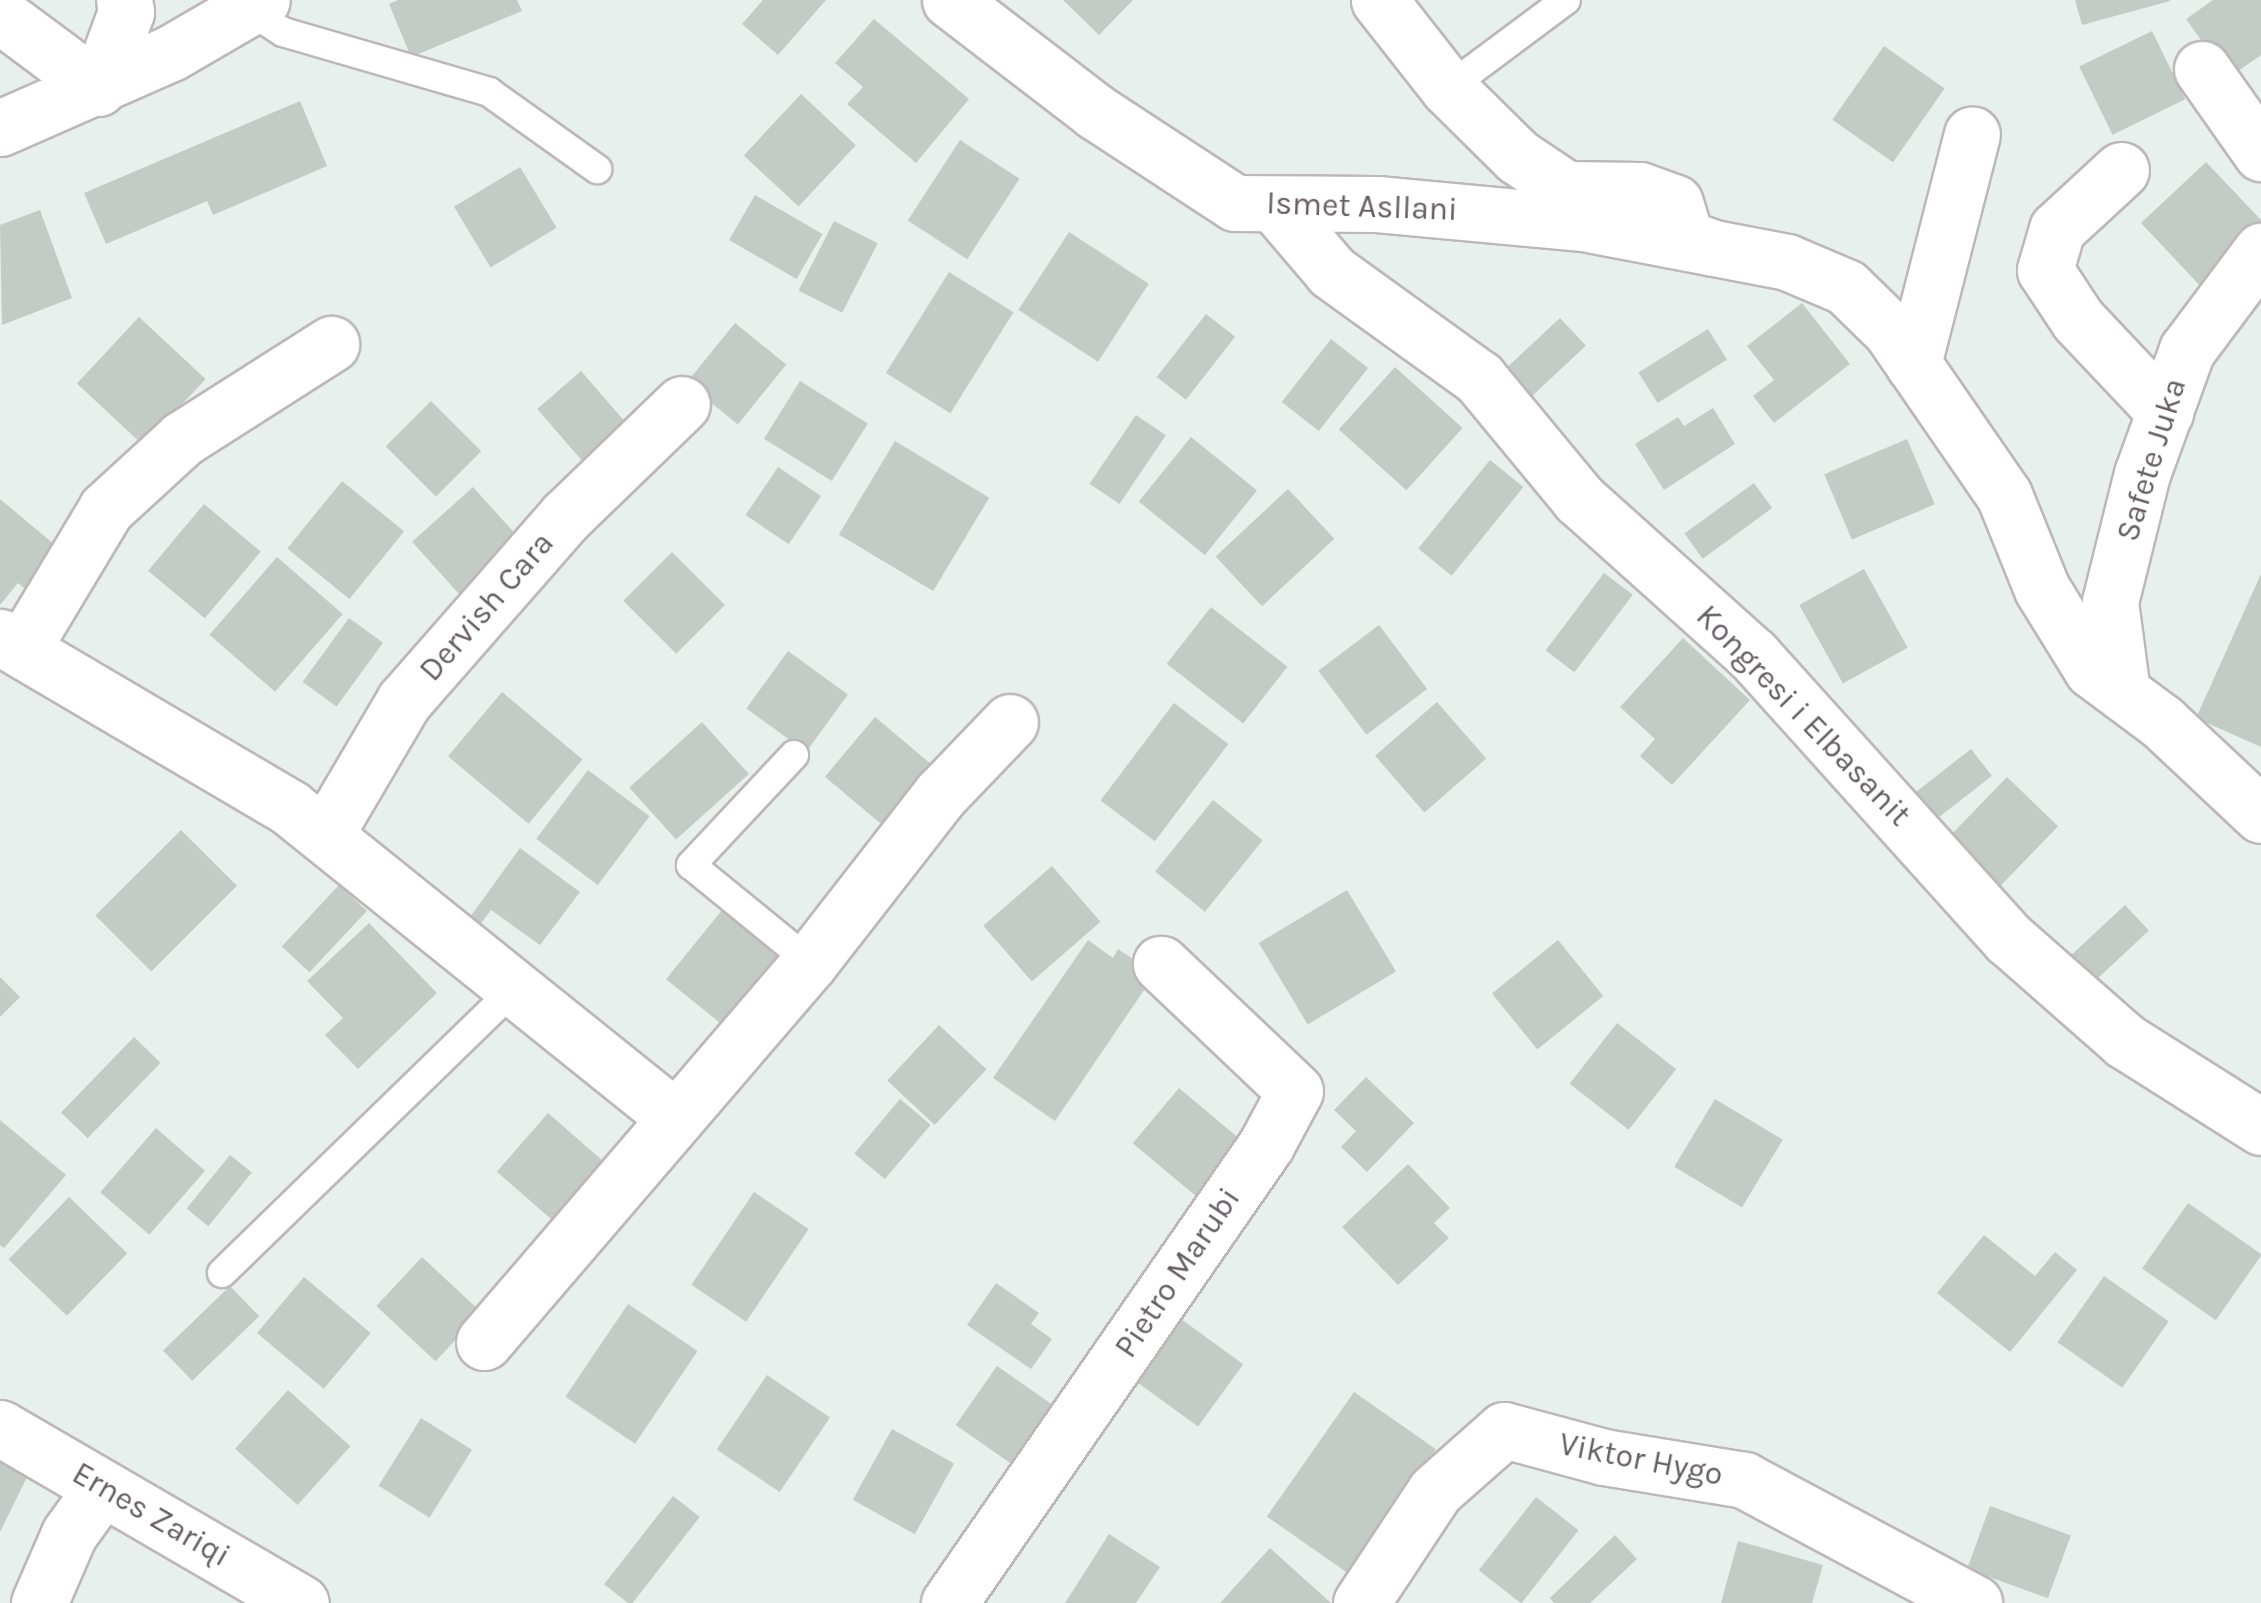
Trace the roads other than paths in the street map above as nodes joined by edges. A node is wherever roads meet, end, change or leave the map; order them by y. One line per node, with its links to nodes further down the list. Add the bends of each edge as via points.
1 (124, 0): 8 (street, via 126,12)
2 (950, 0): 15 (street, Ismet Asllani, via 1096,112 1235,203)
3 (1380, 0): 9 (street, Ismet Asllani)
4 (1566, 0): 9 (lane)
5 (254, 5): 8 (street); 13 (lane, via 283,32 489,92)
6 (0, 15): 8 (street)
7 (2202, 69): 12 (street)
8 (98, 88): 10 (street)
9 (1448, 88): 16 (street, Ismet Asllani, via 1518,157 1566,189 1640,190 1675,203 1686,238)
10 (0, 128)
11 (1972, 134): 19 (street)
12 (2261, 153)
13 (597, 169)
14 (2122, 170): 21 (street, via 2057,228 2045,270 2078,320)
15 (1274, 204): 16 (street, Ismet Asllani, via 1468,210); 32 (street, Kongresi i Elbasanit, via 1332,272 1479,378 1580,499 1753,655 2009,939 2125,1041)
16 (1715, 249): 19 (street, Ismet Asllani, via 1787,262 1846,287)
17 (2261, 251): 21 (street, Safete Juka, via 2187,350)
18 (332, 344): 22 (street, via 182,439 106,510)
19 (1913, 364): 23 (street, Ismet Asllani, via 2004,495 2042,589 2092,670)
20 (682, 404): 27 (street, Dervish Cara, via 566,516 404,702)
21 (2165, 412): 23 (street, Safete Juka, via 2110,602)
22 (11, 643): 27 (street)
23 (2122, 692): 26 (street, Ismet Asllani)
24 (1010, 722): 28 (street, via 940,795)
25 (794, 756): 28 (lane, via 691,865)
26 (2261, 816)
27 (325, 835): 30 (street)
28 (810, 962): 31 (street)
29 (1162, 964): 39 (street, Pietro Marubi, via 1295,1092 1266,1145)
30 (517, 986): 31 (street); 33 (lane)
31 (676, 1118): 34 (street)
32 (2261, 1127)
33 (222, 1273)
34 (484, 1342)
35 (0, 1428): 36 (street, Ernes Zariqi)
36 (102, 1488): 37 (street, via 69,1534); 38 (street, Ernes Zariqi)
37 (39, 1603)
38 (301, 1603)
39 (948, 1603)
40 (1362, 1603): 41 (street, Viktor Hygo, via 1435,1491 1504,1430 1604,1457 1744,1480)
41 (1974, 1603)

